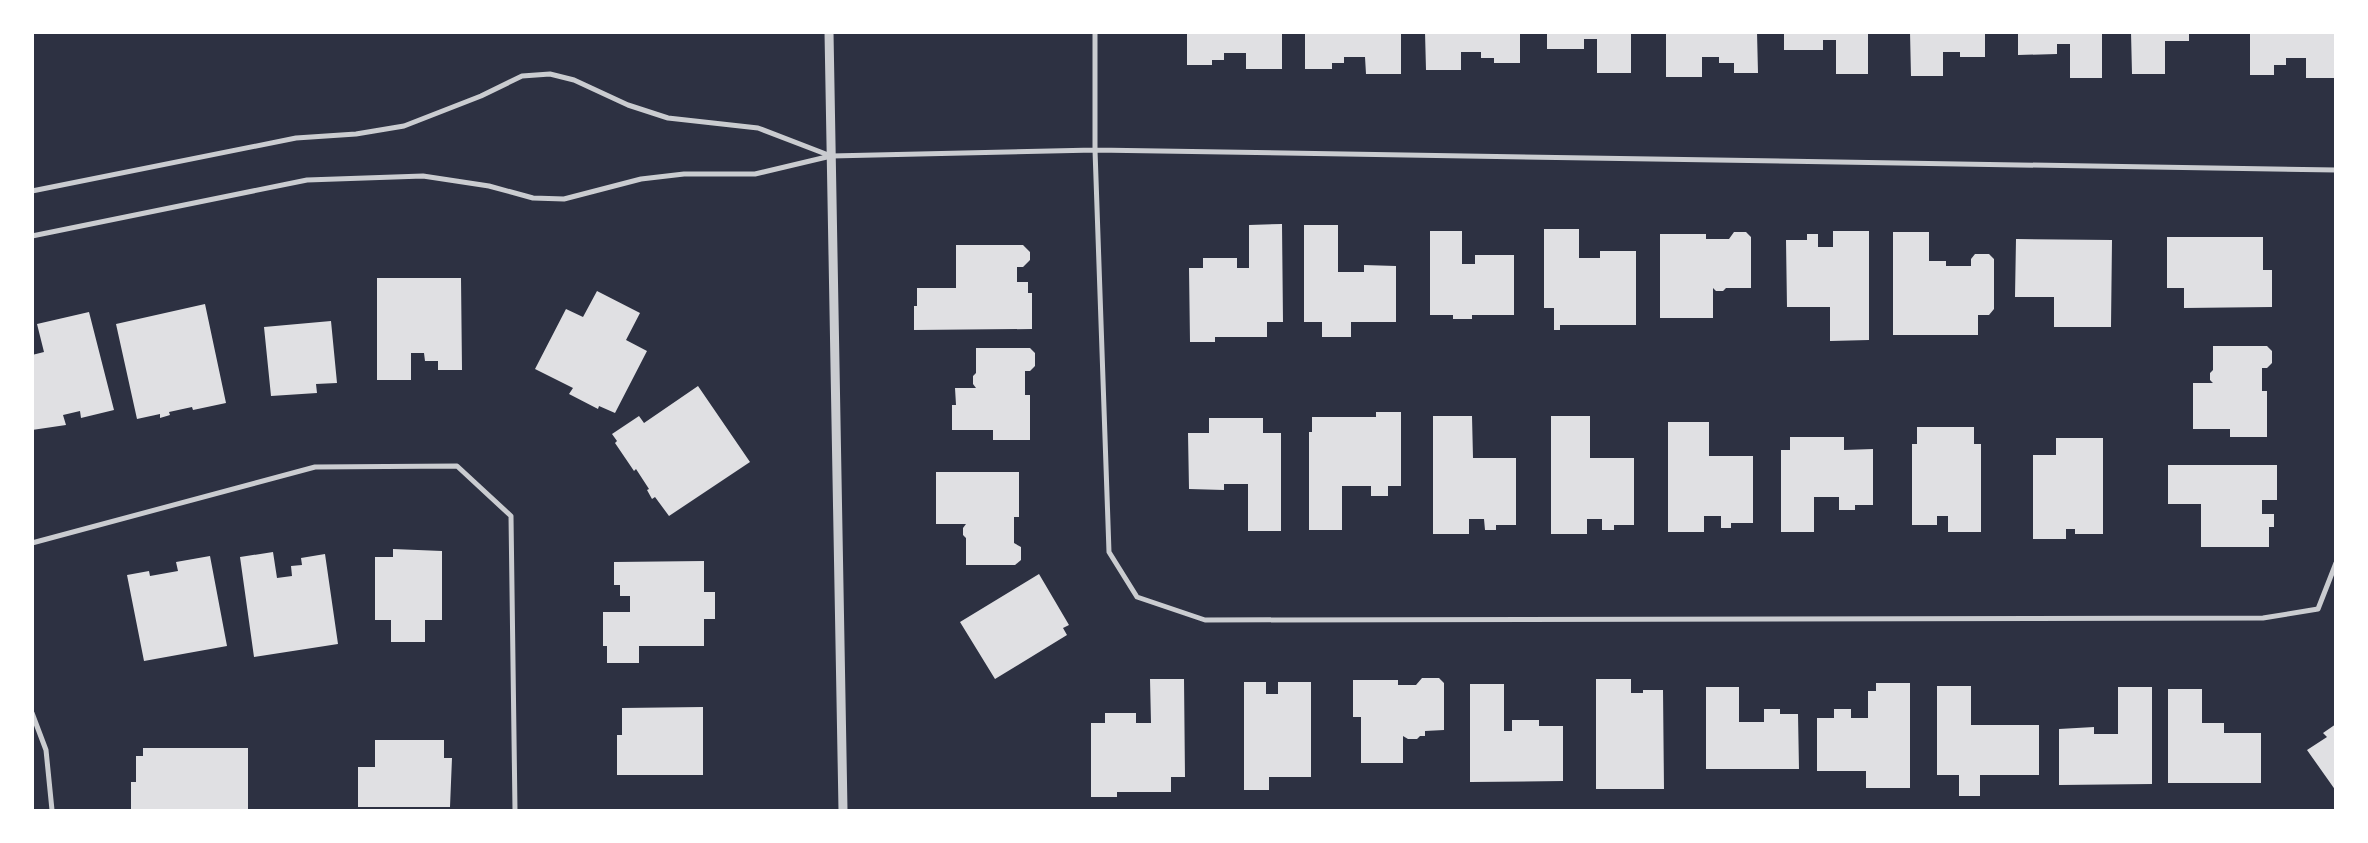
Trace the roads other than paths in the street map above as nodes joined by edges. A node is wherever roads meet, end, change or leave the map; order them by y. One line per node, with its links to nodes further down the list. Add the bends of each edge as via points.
1 (829, 32): 4 (street)
2 (1095, 32): 3 (street)
3 (1095, 150): 4 (street); 5 (street); 9 (street, via 1109,552 1137,597 1205,620 2264,618 2318,609)
4 (831, 156): 6 (street, via 758,128 668,118 628,105 574,80 550,74 522,76 404,126 356,134 296,138); 7 (street, via 754,174 684,174 641,179 564,199 533,198 490,186 422,176 307,180); 13 (street)
5 (2336, 170)
6 (32, 191)
7 (32, 236)
8 (32, 543): 12 (street, via 315,467 457,466 511,516)
9 (2336, 563)
10 (32, 713): 11 (street, via 46,750)
11 (52, 810)
12 (515, 810)
13 (844, 810)

